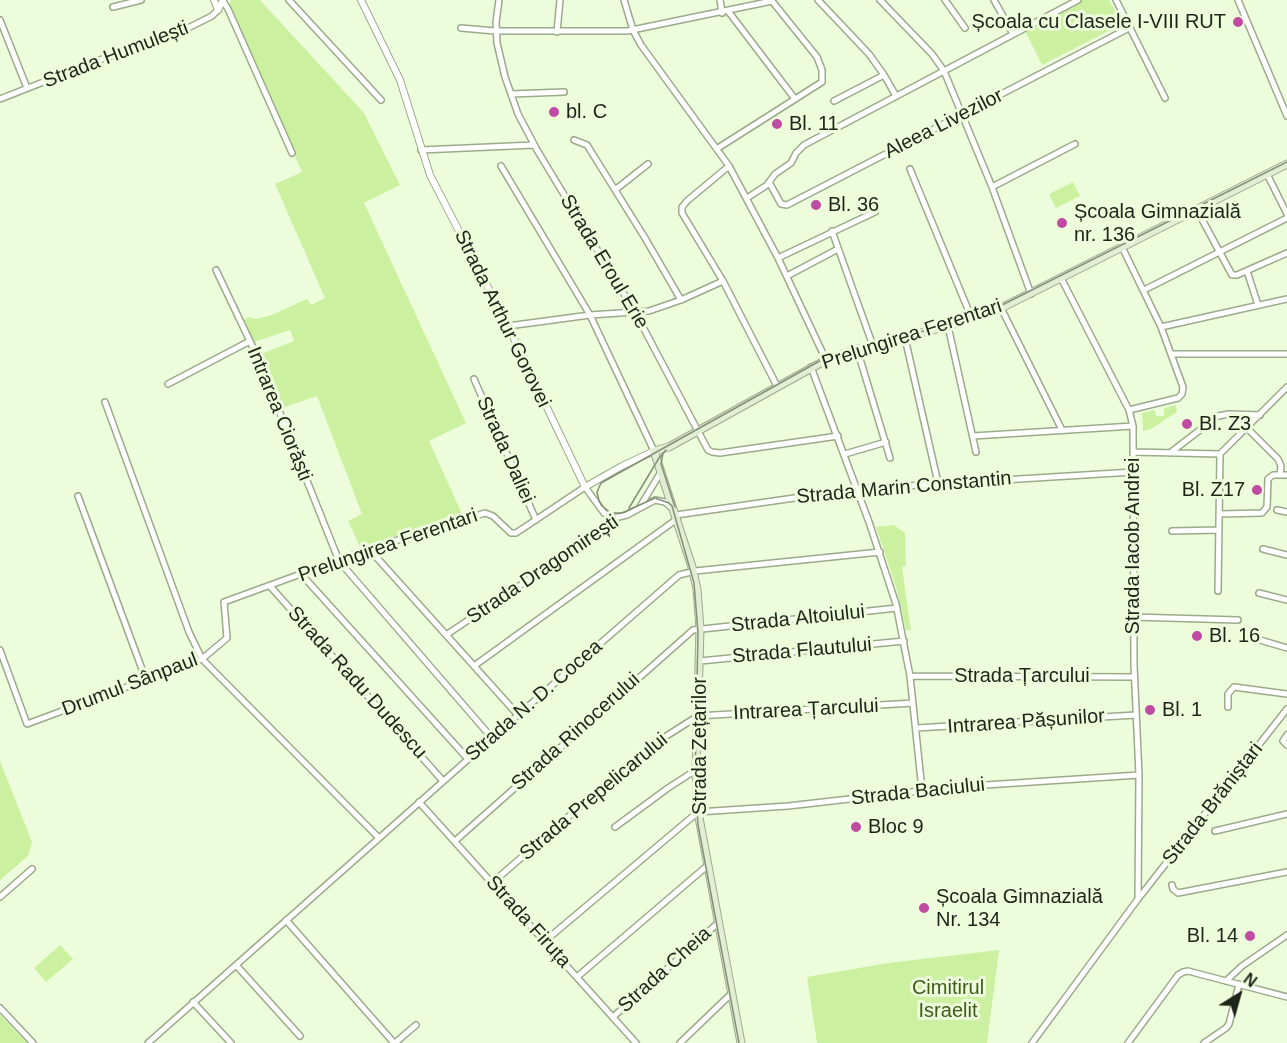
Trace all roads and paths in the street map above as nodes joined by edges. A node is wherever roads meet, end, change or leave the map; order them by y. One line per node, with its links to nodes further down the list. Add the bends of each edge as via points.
1 (141, 0): 18 (street)
2 (214, 0): 19 (street)
3 (223, 0): 19 (street, Strada Humulești); 47 (street)
4 (289, 0): 38 (street)
5 (361, 0): 46 (street, Strada Arthur Gorovei, via 400,80)
6 (499, 0): 26 (street, Strada Eroul Erie)
7 (561, 0): 27 (street)
8 (624, 0): 25 (street)
9 (720, 0): 20 (street)
10 (773, 0): 20 (street); 37 (street, via 818,57 822,70 822,82)
11 (818, 0): 30 (street)
12 (880, 0): 29 (street)
13 (945, 0): 23 (street)
14 (994, 0): 28 (street)
15 (1078, 0): 28 (street)
16 (1116, 0): 24 (street)
17 (1238, 0): 41 (street)
18 (113, 7)
19 (218, 10): 31 (street, Strada Humulești, via 160,42 133,47)
20 (725, 12): 25 (street); 37 (street)
21 (0, 20): 31 (street)
22 (461, 28): 26 (street)
23 (965, 28)
24 (1130, 28): 35 (street); 40 (street, Aleea Livezilor)
25 (633, 30): 27 (street); 45 (street, via 652,62)
26 (495, 31): 27 (street); 33 (street, Strada Eroul Erie)
27 (557, 32)
28 (1013, 34): 29 (street)
29 (944, 71): 34 (street); 40 (street)
30 (884, 75): 34 (street); 39 (street)
31 (27, 88): 36 (street, Strada Humulești)
32 (564, 92): 33 (street)
33 (511, 94): 44 (street, Strada Eroul Erie)
34 (896, 96): 54 (street, via 804,146)
35 (1165, 98)
36 (0, 99)
37 (795, 99): 45 (street)
38 (381, 100)
39 (834, 101)
40 (963, 114): 54 (street, Aleea Livezilor, via 787,205 781,204); 55 (street)
41 (1287, 116)
42 (574, 140): 56 (street, via 587,145)
43 (1075, 144): 55 (street)
44 (534, 145): 46 (street); 78 (street, Strada Eroul Erie)
45 (718, 148): 51 (street)
46 (421, 150): 81 (street, Strada Arthur Gorovei)
47 (292, 153)
48 (648, 164): 56 (street)
49 (1287, 164): 53 (main road, Prelungirea Ferentari)
50 (501, 166): 79 (street)
51 (729, 166): 57 (street); 71 (street, via 687,201 682,210)
52 (910, 169): 80 (street)
53 (1267, 174): 58 (main road, Prelungirea Ferentari); 60 (street)
54 (769, 182): 57 (street)
55 (992, 187): 73 (street)
56 (615, 190): 75 (street)
57 (747, 198): 66 (street)
58 (1197, 210): 62 (main road, Prelungirea Ferentari); 64 (street)
59 (875, 212): 61 (street)
60 (1287, 216): 64 (street)
61 (832, 231): 63 (street); 66 (street)
62 (1122, 247): 70 (main road, Prelungirea Ferentari); 72 (street)
63 (838, 249): 69 (street); 86 (street)
64 (1219, 253): 68 (street, via 1232,275); 72 (street)
65 (1287, 253): 68 (street)
66 (778, 258): 69 (street)
67 (216, 270): 85 (street, Intrarea Ciorăști)
68 (1247, 271): 76 (street)
69 (787, 276): 90 (street)
70 (1061, 278): 73 (main road, Prelungirea Ferentari); 97 (street, Strada Iacob Andrei)
71 (723, 281): 75 (street); 94 (street)
72 (1144, 290): 83 (street)
73 (1031, 294): 77 (main road, Prelungirea Ferentari)
74 (1287, 299): 76 (street)
75 (681, 300): 78 (street, via 655,310)
76 (1258, 305): 83 (street)
77 (1001, 308): 80 (main road, Prelungirea Ferentari); 101 (street)
78 (635, 312): 79 (street); 102 (street, Strada Eroul Erie)
79 (590, 315): 81 (street); 107 (street)
80 (972, 319): 82 (main road, Prelungirea Ferentari)
81 (508, 326): 118 (street, Strada Arthur Gorovei)
82 (948, 326): 84 (main road, Prelungirea Ferentari); 104 (street)
83 (1161, 327): 88 (street)
84 (905, 338): 86 (main road, Prelungirea Ferentari); 117 (street)
85 (250, 341): 93 (street); 134 (street, Intrarea Ciorăști)
86 (873, 346): 87 (main road, Prelungirea Ferentari)
87 (857, 349): 90 (main road, Prelungirea Ferentari); 105 (street)
88 (1172, 354): 89 (street); 97 (street, via 1183,383 1182,394)
89 (1287, 354)
90 (826, 360): 91 (main road, Prelungirea Ferentari)
91 (811, 367): 94 (main road, Prelungirea Ferentari); 103 (street)
92 (474, 379): 127 (street, Strada Daliei)
93 (168, 384)
94 (777, 386): 102 (main road, Prelungirea Ferentari)
95 (1287, 387): 98 (street)
96 (105, 402): 151 (street)
97 (1129, 411): 99 (street, Strada Iacob Andrei)
98 (1260, 415): 100 (street); 110 (street, via 1218,416)
99 (1133, 426): 101 (street); 109 (street, Strada Iacob Andrei)
100 (1247, 428): 112 (street); 116 (street, via 1278,459)
101 (1062, 430): 104 (street)
102 (698, 431): 103 (street, Strada Eroul Erie, via 708,450 716,453); 106 (main road, Prelungirea Ferentari)
103 (837, 436): 111 (street)
104 (973, 436): 108 (street)
105 (886, 441): 111 (street); 113 (street)
106 (669, 447): 107 (main road, Prelungirea Ferentari); 114 (main road)
107 (654, 451): 114 (main road, Strada Zețarilor); 118 (street, Prelungirea Ferentari)
108 (976, 452)
109 (1133, 452): 110 (street); 115 (street, Strada Iacob Andrei)
110 (1170, 453): 112 (street)
111 (844, 454): 119 (street)
112 (1220, 454): 124 (street)
113 (890, 458)
114 (662, 470): 121 (street, Strada Dragomirești); 125 (main road, Strada Zețarilor)
115 (1133, 472): 117 (street, Strada Marin Constantin); 143 (street, Strada Iacob Andrei)
116 (1284, 475): 124 (street, via 1268,479 1267,507 1262,513)
117 (938, 483): 119 (street, Strada Marin Constantin)
118 (585, 487): 126 (street, via 604,513); 127 (street, Prelungirea Ferentari)
119 (857, 489): 125 (street, Strada Marin Constantin); 132 (street)
120 (78, 496): 156 (street)
121 (640, 506): 125 (street, Strada Dragomirești, via 660,500); 126 (street, Strada Dragomirești)
122 (1277, 510): 123 (street)
123 (1287, 512)
124 (1220, 514): 128 (street)
125 (676, 515): 135 (main road, Strada Zețarilor); 153 (street, Strada Marin Constantin)
126 (614, 518): 146 (street, Strada Dragomirești)
127 (536, 520): 130 (street, Prelungirea Ferentari, via 514,534 485,513)
128 (1219, 530): 129 (street); 138 (street)
129 (1172, 531)
130 (369, 549): 134 (street, Prelungirea Ferentari); 146 (street)
131 (1263, 549): 133 (street)
132 (879, 552): 135 (street); 142 (street)
133 (1287, 555)
134 (339, 561): 136 (street, Prelungirea Ferentari); 166 (street, Intrarea Ciorăști)
135 (693, 571): 145 (main road, Strada Zețarilor); 161 (street, Strada N. D. Cocea, via 682,573 668,584)
136 (302, 575): 137 (street, Prelungirea Ferentari); 168 (street)
137 (270, 586): 141 (street, Prelungirea Ferentari); 171 (street, Strada Radu Dudescu)
138 (1218, 591)
139 (1259, 593): 140 (street)
140 (1287, 600)
141 (224, 602): 151 (street, Drumul Sânpaul, via 227,638)
142 (897, 608): 145 (street, Strada Altoiului); 148 (street)
143 (1133, 617): 144 (street); 155 (street, Strada Iacob Andrei)
144 (1238, 620)
145 (700, 628): 152 (main road, Strada Zețarilor); 179 (street, Strada Rinocerului, via 689,632)
146 (446, 635): 153 (street)
147 (1250, 640): 149 (street)
148 (904, 641): 152 (street, Strada Flautului); 154 (street)
149 (1287, 648)
150 (0, 650): 156 (street, Drumul Sânpaul, via 27,724)
151 (202, 659): 156 (street, Drumul Sânpaul); 178 (street)
152 (700, 661): 163 (main road, Strada Zețarilor)
153 (474, 666): 161 (street)
154 (910, 676): 155 (street, Strada Țarcului); 158 (street)
155 (1134, 677): 162 (street, Strada Iacob Andrei)
156 (146, 680)
157 (1287, 694): 159 (street, via 1234,687 1228,694)
158 (914, 704): 163 (street, Intrarea Țarcului); 164 (street)
159 (1228, 706)
160 (1287, 709): 186 (street, Strada Brăniștari)
161 (518, 715): 166 (street, Strada N. D. Cocea)
162 (1136, 715): 164 (street, Intrarea Pășunilor); 170 (street, Strada Iacob Andrei)
163 (698, 716): 169 (main road, Strada Zețarilor); 183 (street, Strada Prepelicarului, via 654,743)
164 (916, 729): 172 (street)
165 (1287, 735): 167 (street)
166 (492, 738): 168 (street, Strada N. D. Cocea)
167 (1285, 743)
168 (468, 759): 171 (street, Strada N. D. Cocea)
169 (696, 770): 174 (main road, Strada Zețarilor); 176 (street)
170 (1139, 776): 172 (street, Strada Baciului); 186 (street, Strada Iacob Andrei)
171 (443, 781): 173 (street, Strada N. D. Cocea)
172 (922, 790): 174 (street, Strada Baciului)
173 (419, 802): 178 (street, Strada N. D. Cocea); 179 (street, Strada Firuța)
174 (698, 812): 180 (main road, Strada Zețarilor); 190 (street)
175 (1287, 814): 177 (street)
176 (615, 827)
177 (1215, 831)
178 (379, 838): 187 (street, Strada N. D. Cocea)
179 (455, 841): 183 (street, Strada Firuța)
180 (707, 866): 188 (main road, Strada Zețarilor); 192 (street)
181 (32, 869): 185 (street)
182 (1287, 872): 184 (street, via 1183,893 1175,891)
183 (492, 883): 190 (street, Strada Firuța)
184 (1172, 885)
185 (0, 897)
186 (1138, 899): 209 (street, Strada Brăniștari)
187 (286, 920): 191 (street, Strada N. D. Cocea); 205 (street)
188 (718, 923): 195 (main road, Strada Zețarilor); 199 (street, Strada Cheia)
189 (1287, 935): 193 (street)
190 (545, 941): 192 (street, Strada Firuța)
191 (236, 964): 197 (street, Strada N. D. Cocea); 201 (street)
192 (577, 977): 199 (street, Strada Firuța)
193 (1226, 981): 194 (street); 210 (street, via 1183,972)
194 (1239, 984): 196 (street); 211 (street, via 1229,1024)
195 (731, 994): 207 (street); 208 (main road, Strada Zețarilor)
196 (1287, 997)
197 (193, 1002): 203 (street, Strada N. D. Cocea); 204 (street)
198 (0, 1008): 202 (street)
199 (613, 1017): 206 (street, Strada Firuța)
200 (416, 1025): 205 (street)
201 (300, 1036)
202 (33, 1043)
203 (148, 1043)
204 (231, 1043)
205 (395, 1043)
206 (636, 1043)
207 (680, 1043)
208 (741, 1043)
209 (1032, 1043)
210 (1128, 1043)
211 (1204, 1043)

